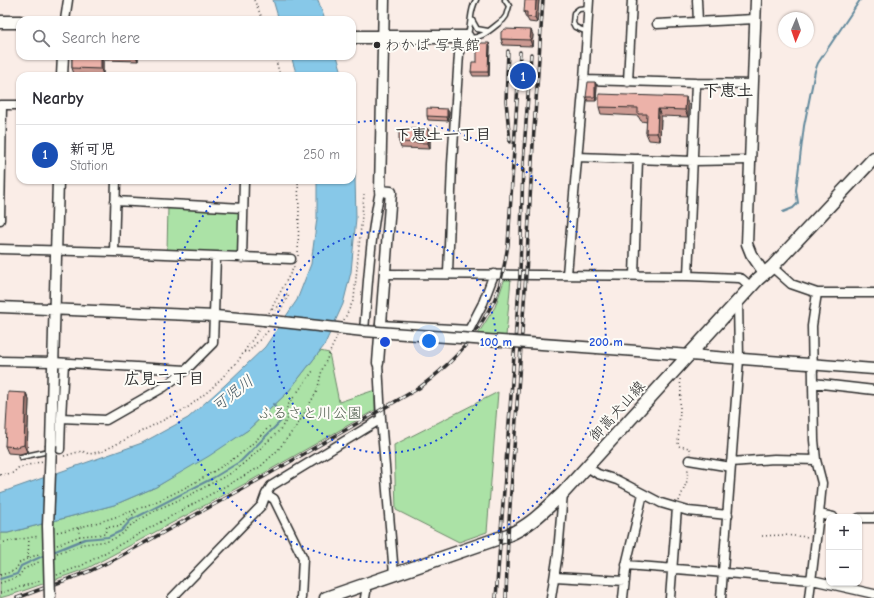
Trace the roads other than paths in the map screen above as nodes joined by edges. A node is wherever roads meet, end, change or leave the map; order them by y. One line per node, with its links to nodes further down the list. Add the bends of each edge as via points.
1 (68, 0): 9 (street)
2 (384, 0): 19 (street)
3 (476, 0): 10 (lane)
4 (506, 0): 16 (lane, via 509,6 506,16)
5 (632, 0): 24 (street)
6 (697, 0): 14 (street)
7 (756, 0): 11 (street)
8 (588, 4): 17 (street); 17 (lane, via 574,13 573,22 575,27)
9 (66, 16)
10 (471, 16): 16 (lane, via 477,29); 20 (lane, via 471,26)
11 (755, 19): 14 (street); 26 (street)
12 (0, 22): 13 (main road)
13 (16, 22)
14 (698, 22): 15 (street)
15 (657, 24)
16 (488, 31): 20 (lane, via 480,37)
17 (587, 32): 23 (street)
18 (356, 37): 19 (main road)
19 (383, 37): 20 (main road); 38 (street)
20 (464, 38): 50 (street, via 452,164)
21 (63, 60): 22 (street)
22 (62, 72)
23 (584, 80): 24 (street); 30 (street)
24 (628, 82): 25 (street)
25 (696, 83): 26 (street); 34 (street)
26 (753, 84): 33 (street)
27 (1, 105): 28 (street); 29 (street)
28 (16, 105)
29 (0, 153): 39 (street)
30 (577, 157): 31 (street); 53 (street)
31 (638, 159): 34 (street); 54 (street)
32 (874, 159): 49 (main road, 御嵩犬山線)
33 (750, 160): 34 (street); 49 (street, via 747,244 751,254)
34 (693, 161): 55 (street)
35 (58, 184): 44 (street)
36 (116, 184): 40 (street)
37 (244, 184): 41 (street)
38 (380, 191): 51 (street, via 391,192); 64 (street, via 375,214)
39 (0, 199): 42 (street)
40 (116, 201): 41 (street); 45 (street)
41 (243, 208): 47 (street)
42 (0, 220)
43 (0, 249): 44 (street)
44 (56, 251): 45 (street); 61 (street)
45 (114, 252): 46 (street)
46 (216, 256): 47 (street); 62 (street)
47 (242, 258): 48 (street)
48 (295, 261)
49 (768, 270): 56 (main road, 御嵩犬山線); 57 (street, via 791,284)
50 (448, 273): 51 (street); 52 (street)
51 (384, 274): 63 (street)
52 (494, 274): 53 (street); 63 (street, via 469,330)
53 (567, 274): 54 (street)
54 (634, 275): 55 (street)
55 (688, 276): 56 (street, via 739,278)
56 (751, 287): 59 (main road, 御嵩犬山線)
57 (817, 293): 58 (street); 71 (street, via 812,326)
58 (874, 293)
59 (738, 301): 65 (main road, 御嵩犬山線); 66 (street)
60 (0, 306): 61 (street)
61 (55, 308): 62 (street); 68 (street)
62 (215, 316): 64 (street, bridge); 72 (street, via 213,343)
63 (380, 325): 70 (street)
64 (364, 331): 65 (street, bridge)
65 (690, 355): 66 (street); 83 (main road, 御嵩犬山線)
66 (739, 359): 71 (street); 82 (street)
67 (0, 361): 68 (street)
68 (53, 362): 69 (street); 78 (street)
69 (64, 363): 72 (street); 76 (street)
70 (378, 363): 77 (street)
71 (812, 365): 73 (street); 74 (street)
72 (186, 370): 76 (street, via 164,387 106,420)
73 (874, 370)
74 (813, 382): 75 (street); 81 (street)
75 (874, 390)
76 (61, 418): 78 (street)
77 (381, 419): 85 (street, via 271,486); 96 (street)
78 (57, 450): 79 (lane); 102 (street, bridge, via 48,526)
79 (21, 457)
80 (689, 460): 82 (street)
81 (816, 460): 82 (street, via 774,459); 88 (street, via 822,483)
82 (731, 464): 89 (street)
83 (588, 467): 84 (main road, 御嵩犬山線); 86 (street)
84 (563, 493): 96 (main road, 御嵩犬山線, via 534,521 515,532); 97 (street)
85 (266, 494): 103 (street, via 262,505); 104 (street, via 274,499 303,558)
86 (643, 494): 87 (street); 93 (street)
87 (677, 508): 89 (street); 94 (street)
88 (819, 514): 90 (street); 98 (street)
89 (728, 516): 95 (street)
90 (826, 516)
91 (862, 518): 92 (street)
92 (874, 518)
93 (626, 565): 94 (street); 99 (street)
94 (672, 569): 95 (street); 109 (street)
95 (723, 573): 98 (street); 110 (street)
96 (394, 574): 100 (main road, 御嵩犬山線)
97 (555, 577): 99 (street); 107 (street)
98 (812, 580): 101 (street); 111 (street)
99 (625, 581): 108 (street)
100 (365, 583): 105 (main road, 御嵩犬山線); 106 (street)
101 (874, 594)
102 (50, 598)
103 (172, 598)
104 (301, 598)
105 (326, 598)
106 (365, 598)
107 (552, 598)
108 (623, 598)
109 (670, 598)
110 (721, 598)
111 (809, 598)

